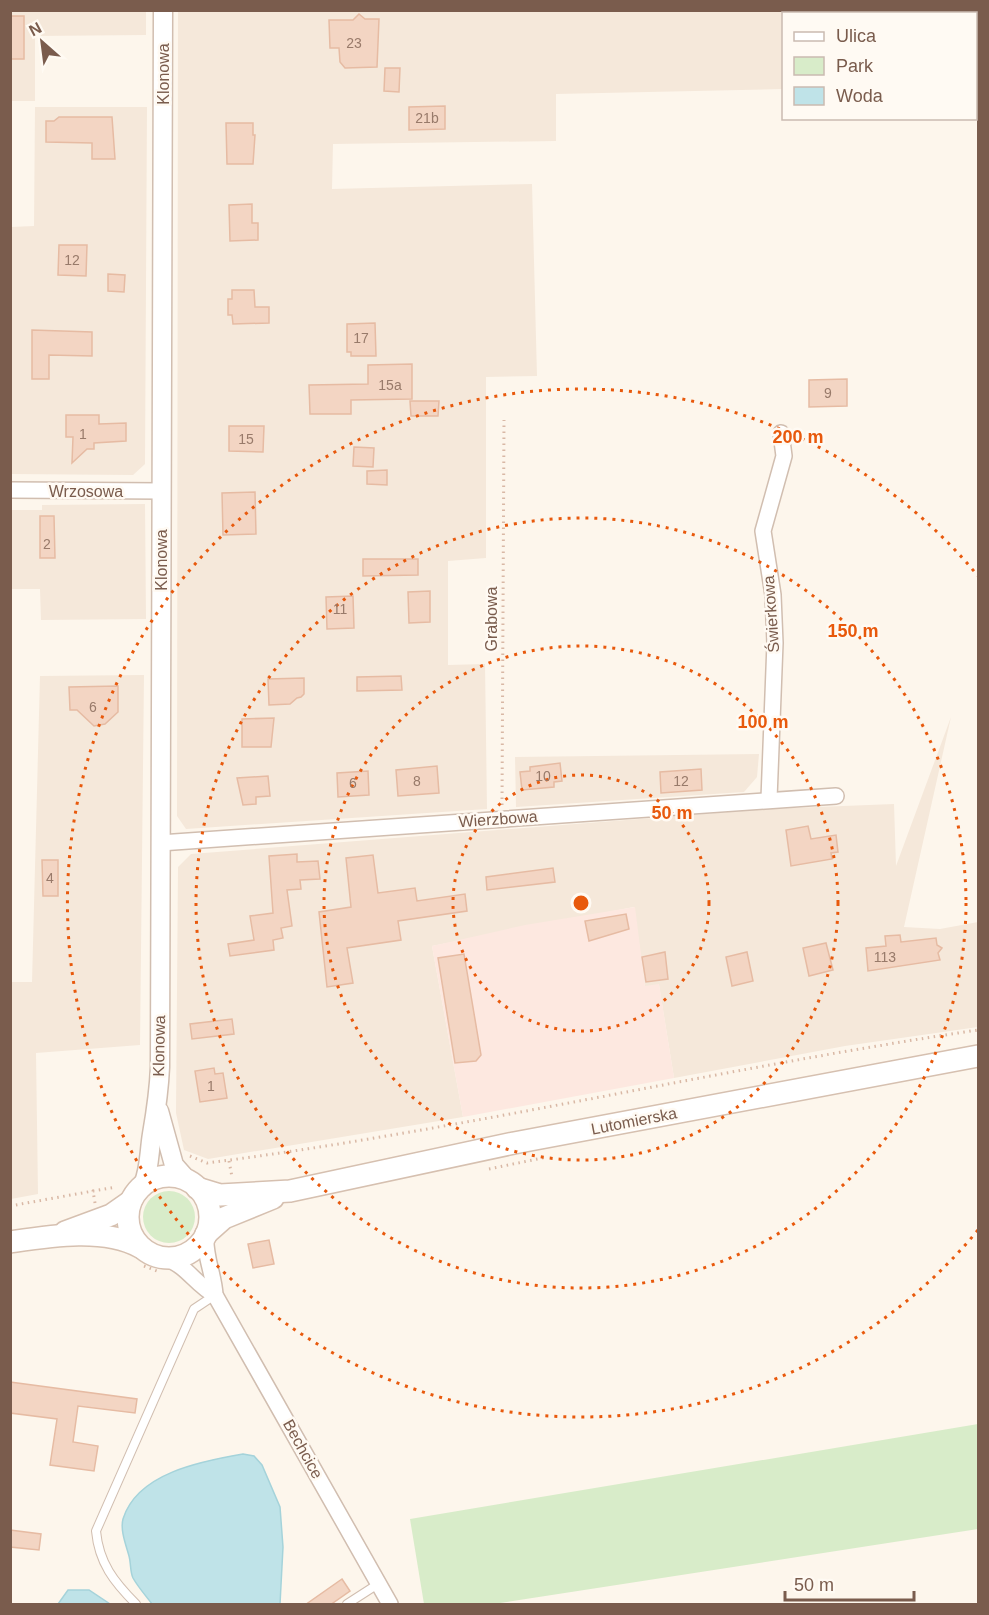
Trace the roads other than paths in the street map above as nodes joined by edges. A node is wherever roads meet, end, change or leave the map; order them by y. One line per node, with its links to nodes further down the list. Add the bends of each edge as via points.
1 (164, 10): 4 (street, Klonowa)
2 (781, 433): 6 (street, Świerkowa, via 784,456 763,531 775,644)
3 (10, 490): 4 (street, Wrzosowa)
4 (162, 491): 7 (street, Klonowa)
5 (836, 796): 6 (street, Wierzbowa)
6 (769, 799): 7 (street, Wierzbowa)
7 (160, 843): 9 (street, Klonowa)
8 (978, 1056): 12 (main road, Lutomierska, via 514,1143)
9 (158, 1110): 10 (street, Klonowa, via 174,1165); 11 (street, Klonowa, via 150,1165)
10 (193, 1185): 11 (main road, via 170,1176 151,1180); 12 (main road, Lutomierska, via 219,1195); 13 (main road, via 208,1204)
11 (131, 1191): 14 (main road, via 111,1215); 16 (main road, via 127,1221)
12 (290, 1191): 13 (main road, Lutomierska, via 224,1218)
13 (206, 1234): 17 (main road, via 186,1255); 18 (street, Bechcice, via 206,1255)
14 (56, 1235): 15 (main road); 16 (main road, via 119,1238)
15 (10, 1242)
16 (141, 1257): 17 (main road, via 148,1253)
17 (166, 1265): 18 (street, Bechcice, via 178,1263 203,1289)
18 (215, 1295): 19 (street, Bechcice); 20 (lane, via 194,1309 96,1531 104,1565)
19 (378, 1584): 21 (lane); 22 (street, Bechcice)
20 (136, 1605)
21 (346, 1605)
22 (390, 1605)

